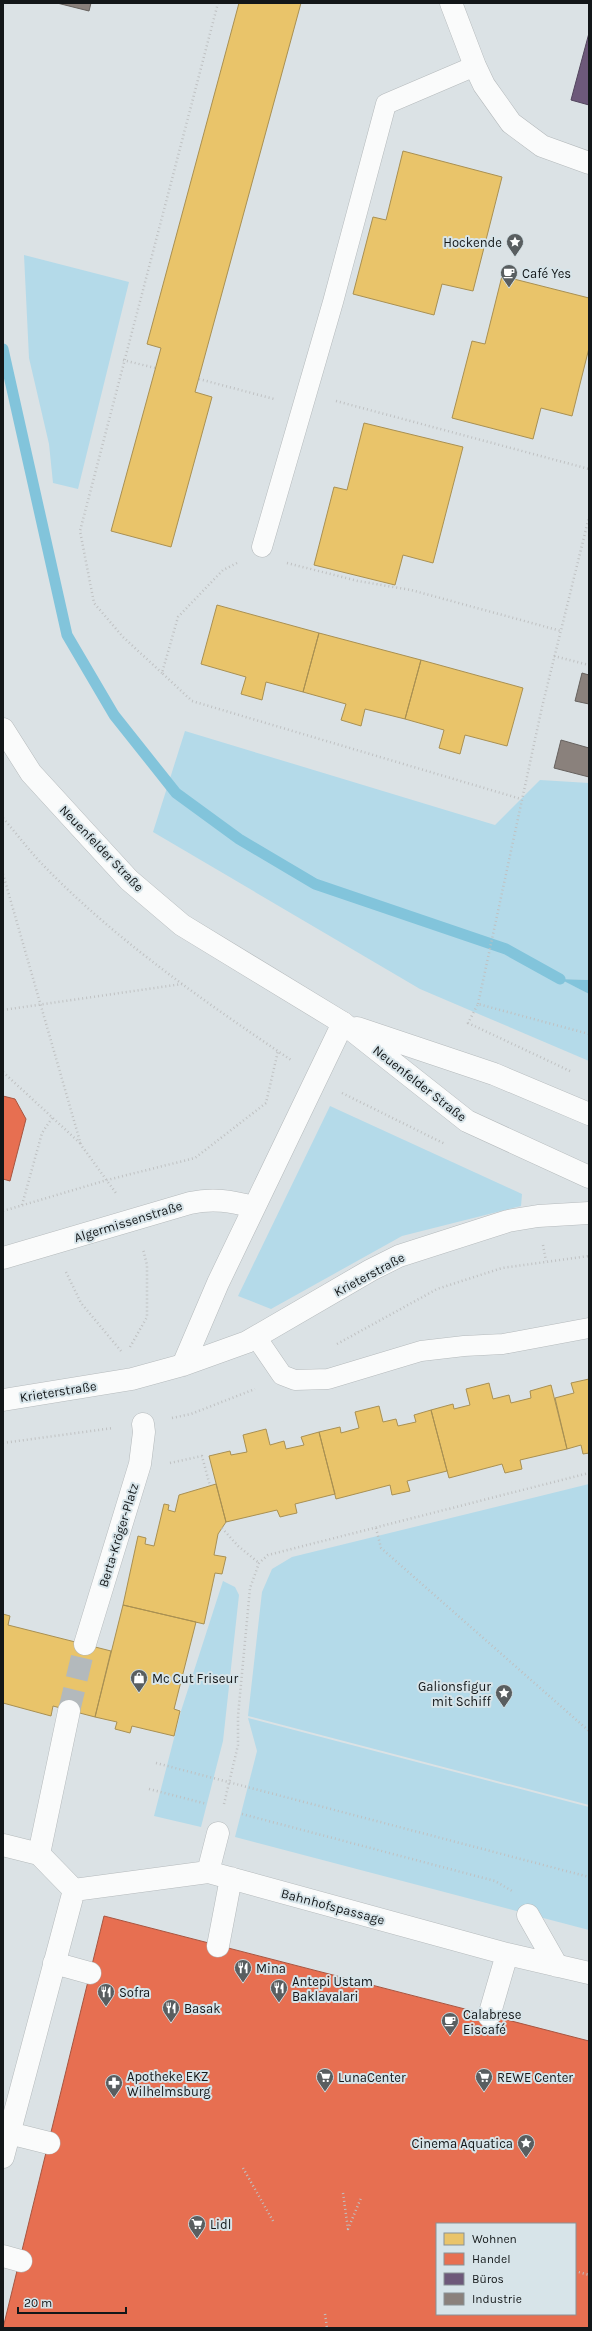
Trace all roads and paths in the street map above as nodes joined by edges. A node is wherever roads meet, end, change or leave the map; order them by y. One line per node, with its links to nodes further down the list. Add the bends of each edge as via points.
1 (218, 3): 5 (path)
2 (451, 3): 3 (street)
3 (475, 66): 4 (street, via 484,85 511,123 542,146); 8 (lane, via 386,104)
4 (589, 163)
5 (123, 360): 6 (path); 15 (path, via 80,531 94,603 123,637)
6 (155, 368)
7 (199, 380): 8 (path)
8 (304, 400): 9 (path); 11 (lane)
9 (589, 469)
10 (589, 518): 12 (path)
11 (262, 547): 12 (path, via 271,559 358,581 411,590); 15 (path, via 252,557 223,570 178,617)
12 (561, 631): 13 (path)
13 (554, 656): 14 (path); 17 (path)
14 (589, 665)
15 (162, 673): 17 (path, via 192,701)
16 (3, 729): 24 (street, Neuenfelder Straße, via 31,772 130,880 182,925)
17 (521, 799): 22 (path)
18 (3, 818): 20 (path, via 45,867 100,919)
19 (3, 874): 21 (path)
20 (182, 984): 21 (path); 26 (path)
21 (42, 1003): 23 (path); 32 (path)
22 (478, 1004): 25 (path); 28 (path, via 468,1023)
23 (3, 1010)
24 (343, 1023): 29 (street); 30 (street, Neuenfelder Straße, via 494,1074); 34 (street, Neuenfelder Straße, via 467,1121)
25 (589, 1034)
26 (278, 1051): 29 (path); 35 (path, via 266,1103 195,1158)
27 (3, 1072): 31 (path)
28 (574, 1073)
29 (316, 1077): 33 (path, via 349,1098); 37 (street)
30 (589, 1114)
31 (52, 1118): 32 (path); 36 (path, via 42,1133)
32 (81, 1145): 35 (path)
33 (448, 1146)
34 (589, 1177)
35 (107, 1180): 36 (path); 41 (path)
36 (22, 1206): 38 (path)
37 (254, 1206): 41 (street, Algermissenstraße, via 210,1199); 48 (street)
38 (3, 1211)
39 (589, 1213): 40 (street, Krieterstraße)
40 (538, 1216): 43 (path, via 546,1261); 46 (street, Krieterstraße, via 508,1221 398,1256)
41 (134, 1218): 42 (street, Algermissenstraße); 47 (path, via 147,1265 147,1317)
42 (53, 1244): 44 (street, Algermissenstraße); 47 (path, via 81,1303)
43 (589, 1256)
44 (3, 1258)
45 (589, 1328): 46 (lane, via 503,1344 421,1351 328,1379 295,1380 282,1375)
46 (256, 1337): 48 (street, Krieterstraße)
47 (126, 1356): 49 (path)
48 (183, 1365): 49 (street, Krieterstraße)
49 (132, 1379): 50 (street, Krieterstraße)
50 (3, 1400)
51 (143, 1424): 52 (street, Berta-Kröger-Platz)
52 (140, 1464): 54 (path, via 158,1465 202,1456); 58 (street, Berta-Kröger-Platz)
53 (589, 1473): 56 (path)
54 (210, 1486)
55 (222, 1528): 57 (path, via 238,1546)
56 (376, 1528): 57 (path, via 268,1555); 60 (path, via 381,1548)
57 (259, 1563): 62 (path, via 250,1588 238,1716 238,1745)
58 (85, 1644)
59 (69, 1711): 67 (street)
60 (589, 1731)
61 (156, 1763): 62 (path)
62 (230, 1782): 64 (path); 69 (path)
63 (149, 1789): 64 (path)
64 (223, 1809): 65 (path); 72 (path, via 495,1881 514,1893)
65 (218, 1833): 68 (street)
66 (3, 1845): 67 (street)
67 (39, 1854): 71 (street)
68 (208, 1872): 70 (street, Bahnhofspassage); 71 (street, Bahnhofspassage)
69 (589, 1876)
70 (231, 1878): 73 (street); 74 (street, Bahnhofspassage)
71 (74, 1890): 75 (street)
72 (528, 1915): 76 (street)
73 (218, 1946)
74 (507, 1954): 76 (street, Bahnhofspassage); 79 (street)
75 (54, 1963): 77 (street); 80 (street)
76 (556, 1966): 78 (street, Bahnhofspassage)
77 (90, 1973)
78 (589, 1974)
79 (489, 2016)
80 (10, 2133): 81 (street); 82 (street)
81 (50, 2144)
82 (3, 2157)
83 (243, 2168): 86 (path)
84 (343, 2193): 85 (path, via 348,2229)
85 (361, 2198)
86 (273, 2221)
87 (576, 2271): 88 (path)
88 (589, 2275)
89 (326, 2314): 90 (path)
90 (327, 2328)

